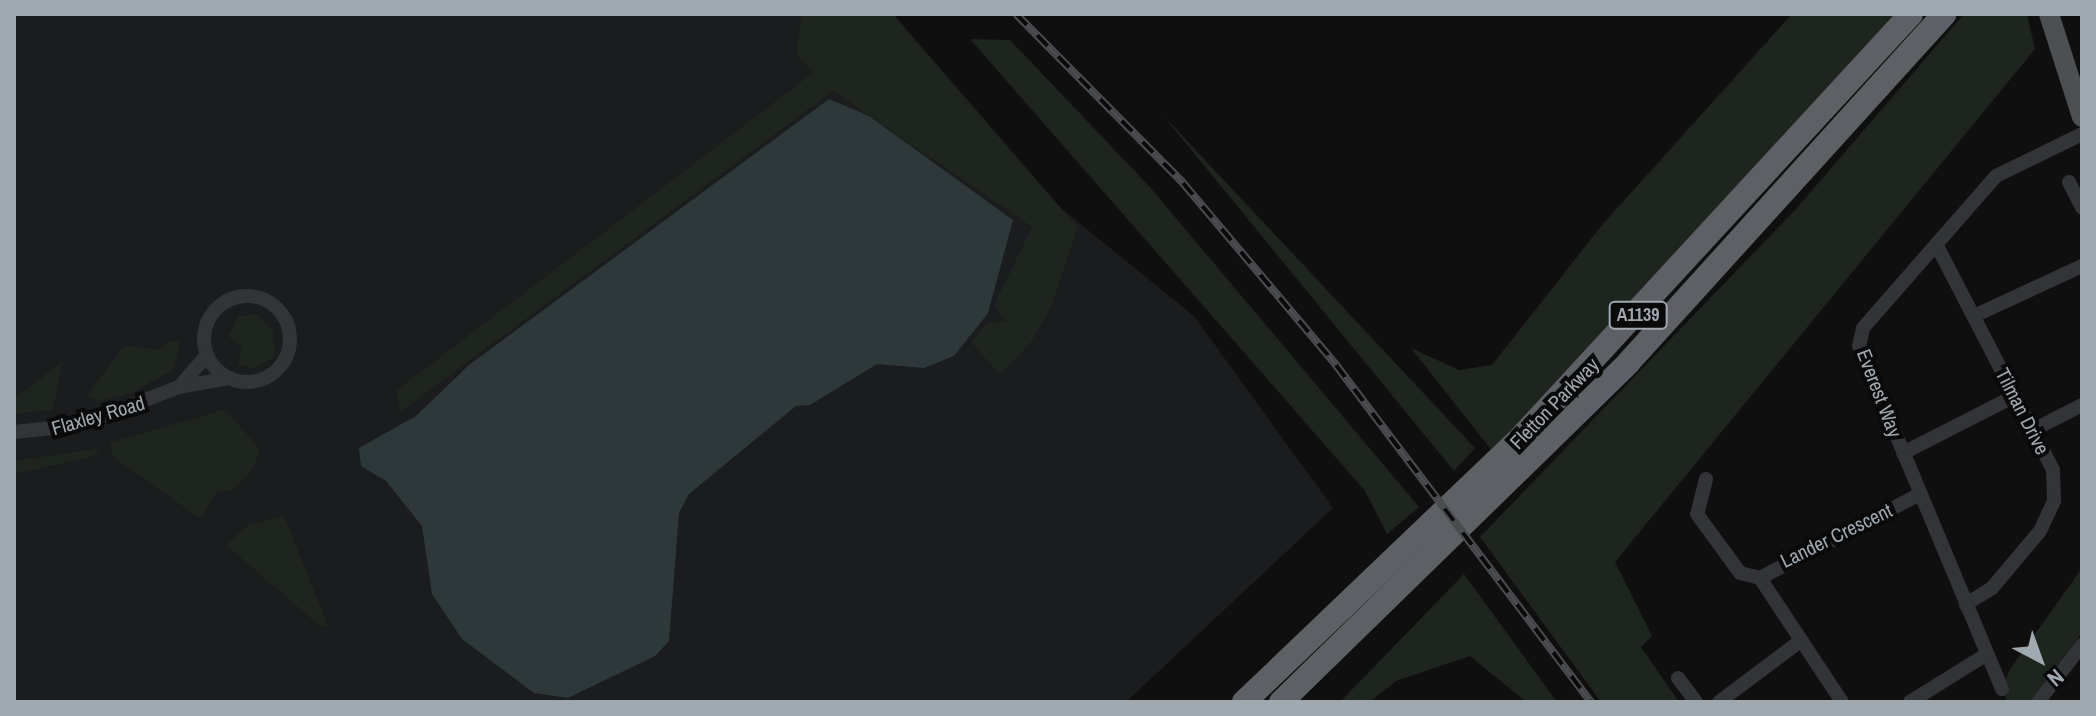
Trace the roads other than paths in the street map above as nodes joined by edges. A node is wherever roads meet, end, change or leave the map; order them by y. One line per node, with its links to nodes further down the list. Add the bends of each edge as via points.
1 (1911, 14): 19 (highway, Fletton Parkway / A1139)
2 (1945, 14): 19 (highway, Fletton Parkway / A1139, via 1761,224)
3 (2049, 14): 4 (main road)
4 (2078, 90): 5 (main road)
5 (2082, 117)
6 (2082, 134): 9 (street, Everest Way, via 2009,165)
7 (2069, 182): 8 (street)
8 (2082, 208)
9 (1936, 244): 11 (street, Tilman Drive); 20 (street, Everest Way, via 1863,328 1859,346)
10 (2082, 266): 11 (street)
11 (1976, 315): 15 (street, Tilman Drive)
12 (207, 355): 13 (street); 13 (street, via 208,321 226,301 257,297 278,309 290,339 284,361 258,381); 14 (street)
13 (230, 378): 14 (street, Flaxley Road)
14 (179, 387): 18 (street, Flaxley Road, via 81,425)
15 (2015, 396): 17 (street, Tilman Drive); 20 (street)
16 (2082, 405): 17 (street)
17 (2033, 430): 24 (street, Tilman Drive, via 2053,470 2054,501 1992,588)
18 (14, 432)
19 (1532, 443): 25 (highway, Fletton Parkway / A1139); 31 (highway, Fletton Parkway / A1139)
20 (1903, 453): 22 (street, Everest Way)
21 (1706, 479): 23 (street, via 1697,514 1740,573)
22 (1920, 494): 23 (street, Lander Crescent); 24 (street, Everest Way)
23 (1760, 578): 26 (street, Lander Crescent)
24 (1966, 604): 28 (street, Everest Way)
25 (1374, 616): 32 (highway, Fletton Parkway / A1139); 33 (highway, A1139)
26 (1799, 642): 35 (street); 36 (street, Lander Crescent)
27 (2082, 645): 38 (street)
28 (1987, 654): 30 (street, Everest Way); 37 (street)
29 (1678, 678): 34 (street)
30 (2002, 689)
31 (1244, 702)
32 (1281, 702)
33 (1297, 702)
34 (1696, 702)
35 (1719, 702)
36 (1842, 702)
37 (1910, 702)
38 (2038, 702)

